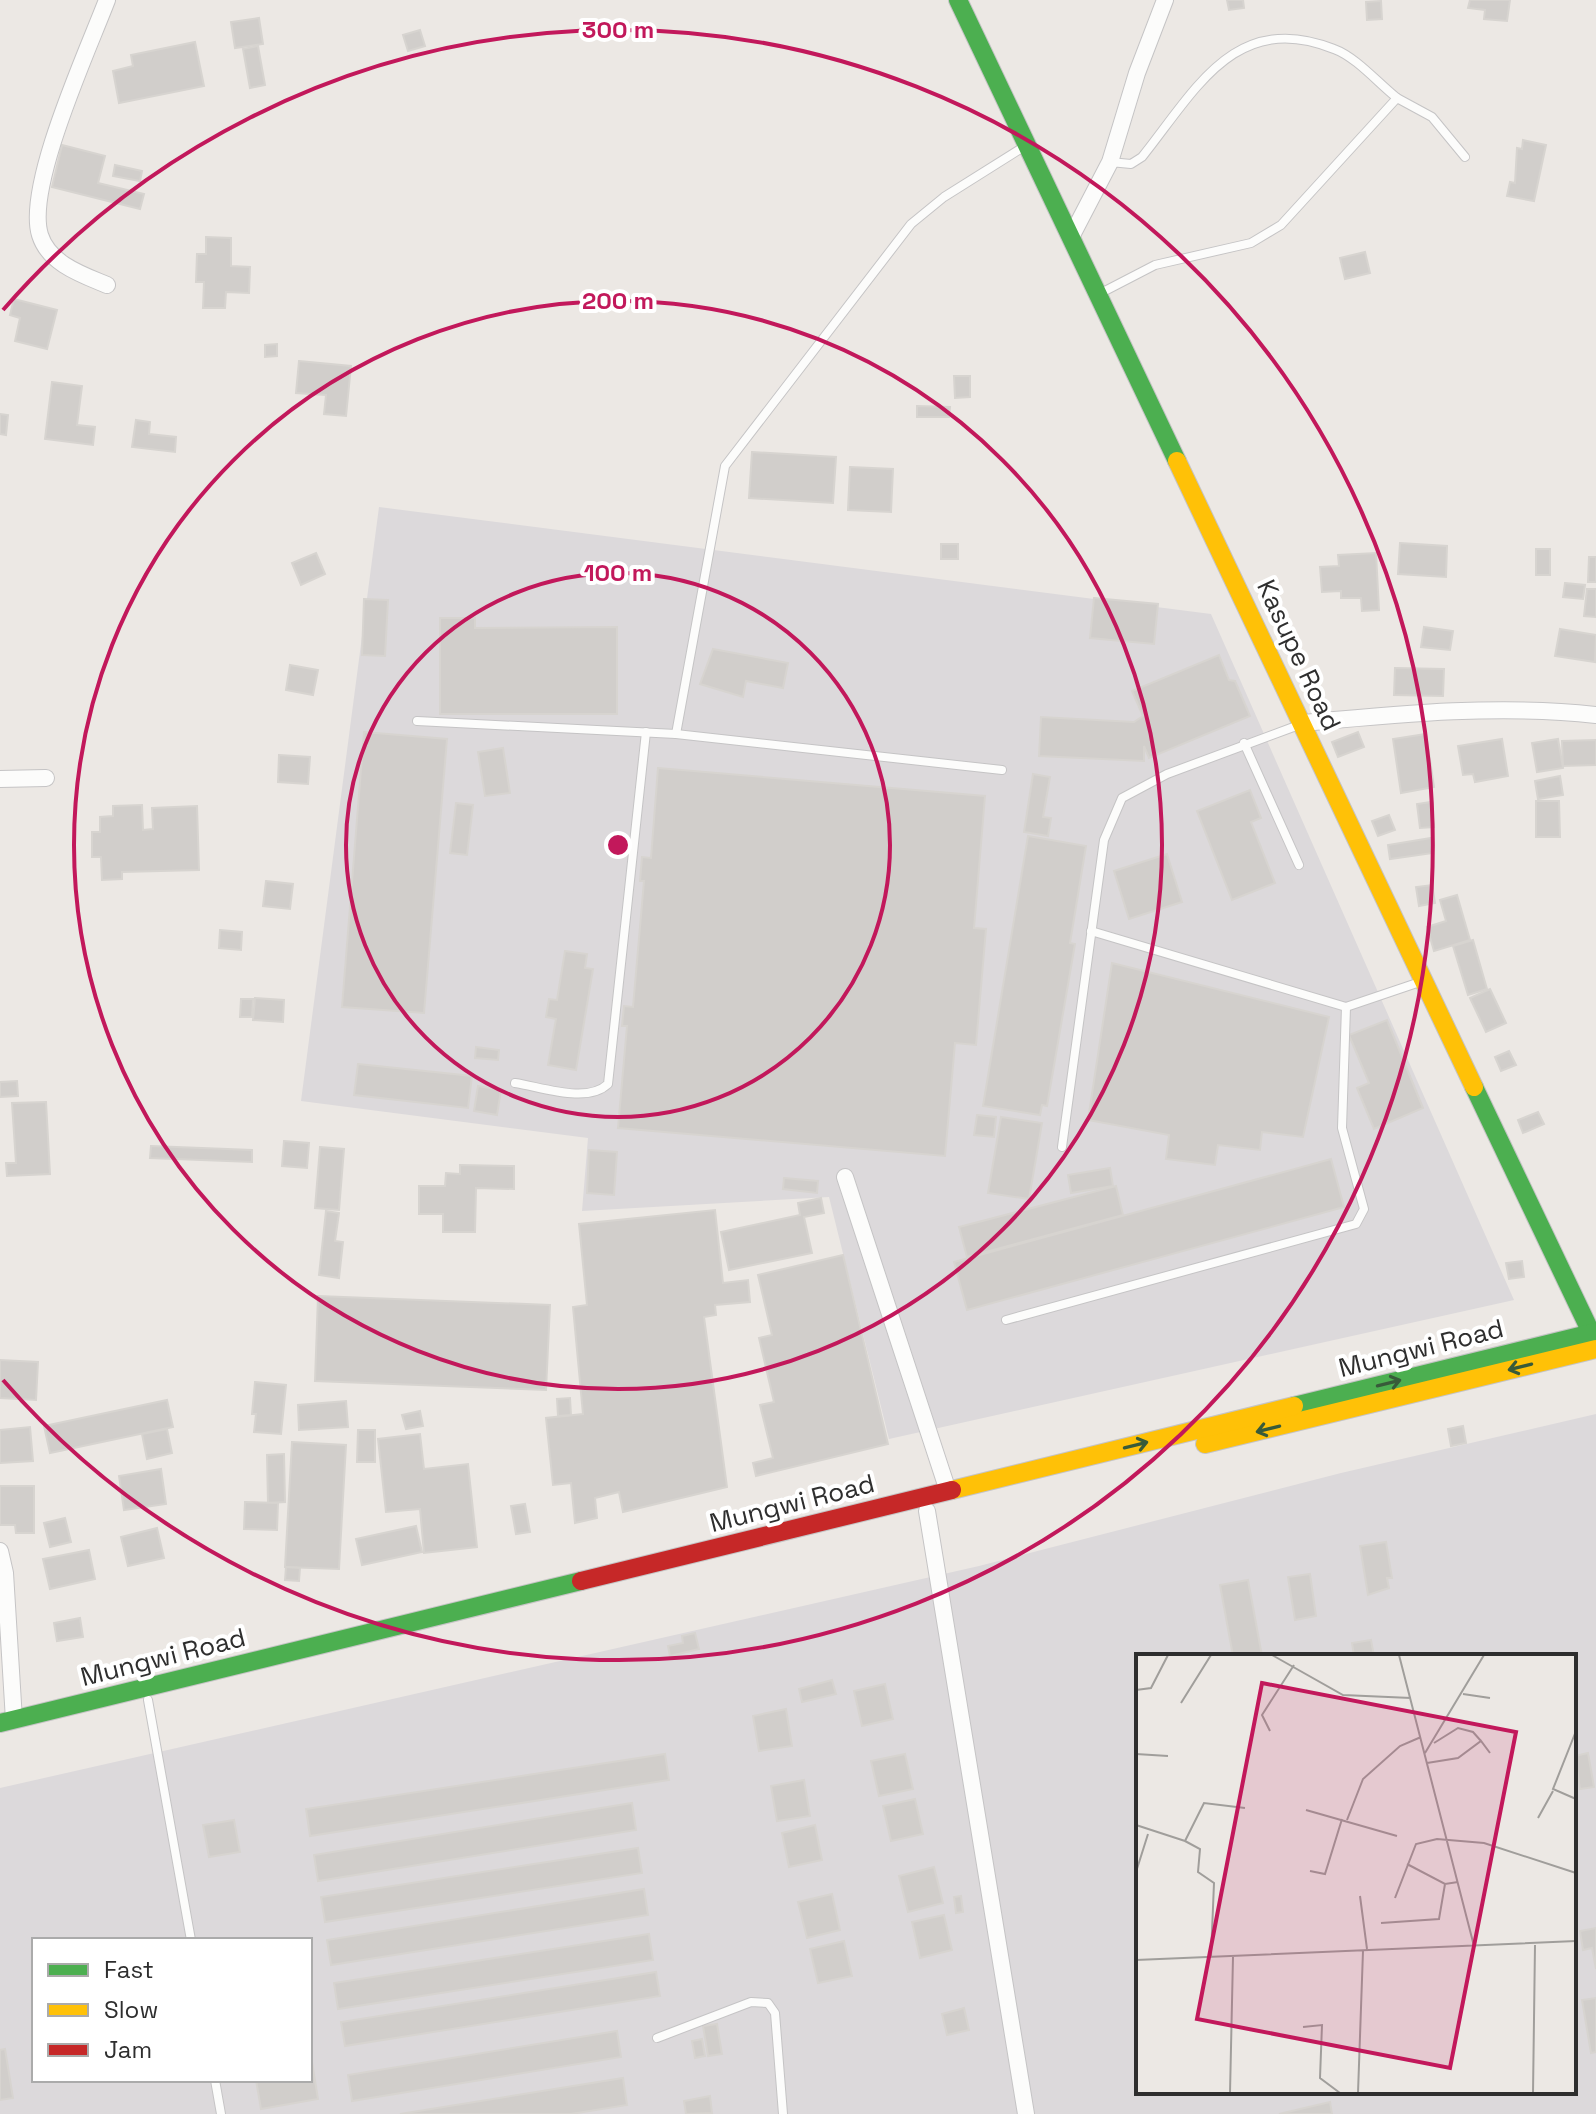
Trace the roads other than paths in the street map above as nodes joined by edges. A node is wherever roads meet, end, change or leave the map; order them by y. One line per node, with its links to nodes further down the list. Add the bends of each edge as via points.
1 (107, 0): 9 (street, via 46,166 39,199 40,236 65,268)
2 (958, 0): 5 (main road, Kasupe Road)
3 (1165, 0): 7 (street)
4 (1397, 98): 6 (lane, via 1432,117); 7 (lane, via 1337,49 1290,36 1241,47 1217,64 1142,157 1131,164); 10 (lane, via 1281,225 1251,243 1155,265)
5 (1027, 144): 8 (main road, Kasupe Road); 15 (lane, via 911,224 725,466)
6 (1465, 157)
7 (1110, 162): 8 (street)
8 (1071, 237): 10 (main road, Kasupe Road)
9 (107, 285)
10 (1099, 294): 13 (main road, Kasupe Road)
11 (1596, 715): 13 (street, via 1433,713)
12 (417, 721): 14 (lane)
13 (1303, 723): 16 (lane); 22 (main road, Kasupe Road)
14 (646, 732): 15 (lane); 24 (lane, via 608,1084 585,1094)
15 (676, 734): 17 (lane)
16 (1244, 743): 20 (lane); 21 (lane, via 1122,798 1104,840)
17 (1002, 770)
18 (46, 778): 19 (street)
19 (0, 779)
20 (1299, 865)
21 (1091, 931): 23 (lane); 25 (lane)
22 (1425, 981): 23 (lane); 28 (main road, Kasupe Road)
23 (1346, 1007): 27 (lane, via 1342,1128 1364,1209 1356,1224)
24 (515, 1083)
25 (1062, 1147)
26 (845, 1177): 29 (street)
27 (1006, 1320)
28 (1595, 1339): 29 (main road, Mungwi Road, one-way to 28); 30 (main road, Mungwi Road, one-way to 30)
29 (948, 1491): 33 (main road, Mungwi Road)
30 (927, 1511): 32 (main road, Mungwi Road); 40 (street)
31 (0, 1551): 33 (street, via 6,1584)
32 (148, 1700): 34 (main road, Mungwi Road); 35 (lane)
33 (7, 1722)
34 (0, 1737)
35 (191, 1938)
36 (657, 2038): 39 (lane, via 751,2002 768,2003 775,2013)
37 (215, 2082): 38 (lane)
38 (221, 2114)
39 (783, 2114)
40 (1026, 2114)

